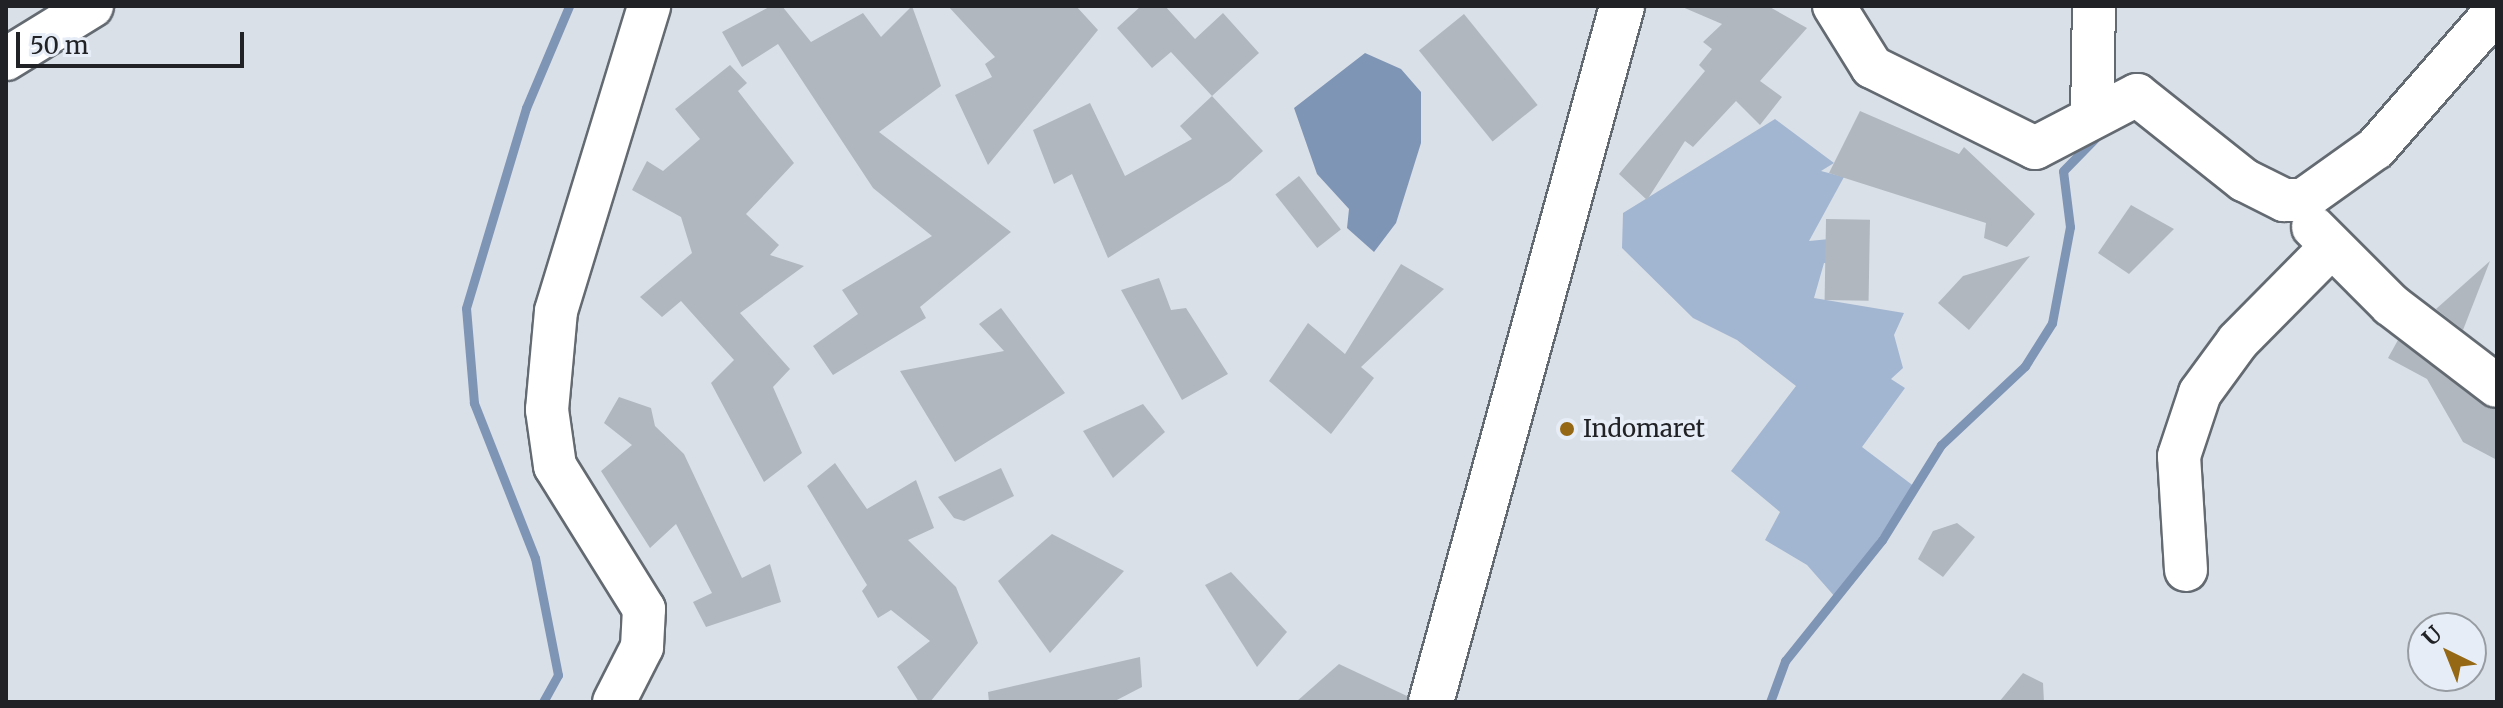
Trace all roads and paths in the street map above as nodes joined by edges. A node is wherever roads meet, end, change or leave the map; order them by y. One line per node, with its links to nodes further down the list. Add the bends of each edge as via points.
1 (92, 6): 7 (street)
2 (649, 6): 13 (street, via 556,311 547,410 555,466 644,609 642,647)
3 (1622, 6): 14 (main road)
4 (1834, 6): 8 (street, via 1872,67 2035,148)
5 (2094, 6): 8 (street)
6 (2497, 10): 9 (street, via 2376,148)
7 (6, 59)
8 (2107, 108): 9 (street, via 2147,100 2269,197)
9 (2303, 200): 10 (street)
10 (2329, 249): 11 (street); 12 (street, via 2238,341 2200,393 2179,456)
11 (2497, 386)
12 (2186, 570)
13 (614, 702)
14 (1431, 702)

